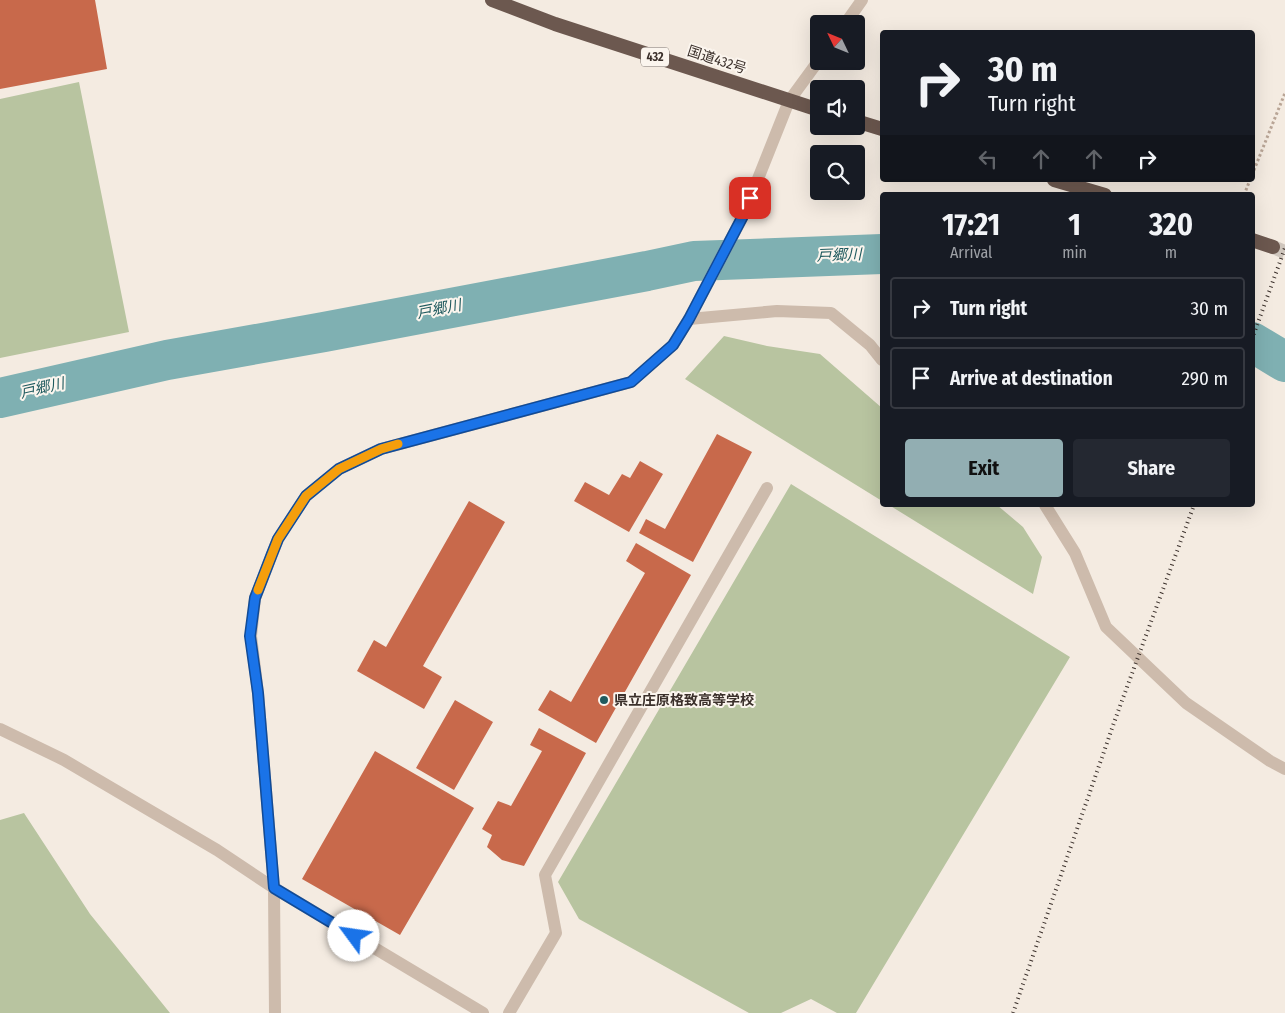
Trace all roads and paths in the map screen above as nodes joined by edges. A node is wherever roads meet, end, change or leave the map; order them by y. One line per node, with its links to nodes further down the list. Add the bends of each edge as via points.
1 (492, 0): 6 (highway, 国道432号 / 432, via 554,24)
2 (862, 0): 3 (street)
3 (851, 15)
4 (812, 70): 6 (street)
5 (1285, 93): 10 (path)
6 (789, 101): 7 (highway, 国道432号 / 432); 15 (street, via 744,214)
7 (810, 107)
8 (865, 124): 9 (highway)
9 (880, 128)
10 (1255, 168)
11 (1061, 182): 12 (highway)
12 (1095, 192)
13 (1255, 241): 14 (highway)
14 (1273, 247)
15 (689, 319): 16 (street, via 777,311 831,313 870,345); 21 (street, via 673,345 631,382 381,449 339,469 306,496 278,539 255,598 250,636 258,693)
16 (880, 358)
17 (767, 488): 24 (street, via 545,875 556,933)
18 (1046, 507): 20 (street, via 1075,553 1106,627 1186,703)
19 (0, 728): 21 (street, via 72,765 217,850)
20 (1285, 769)
21 (274, 888): 22 (street); 23 (street)
22 (275, 1013)
23 (484, 1013)
24 (509, 1013)

